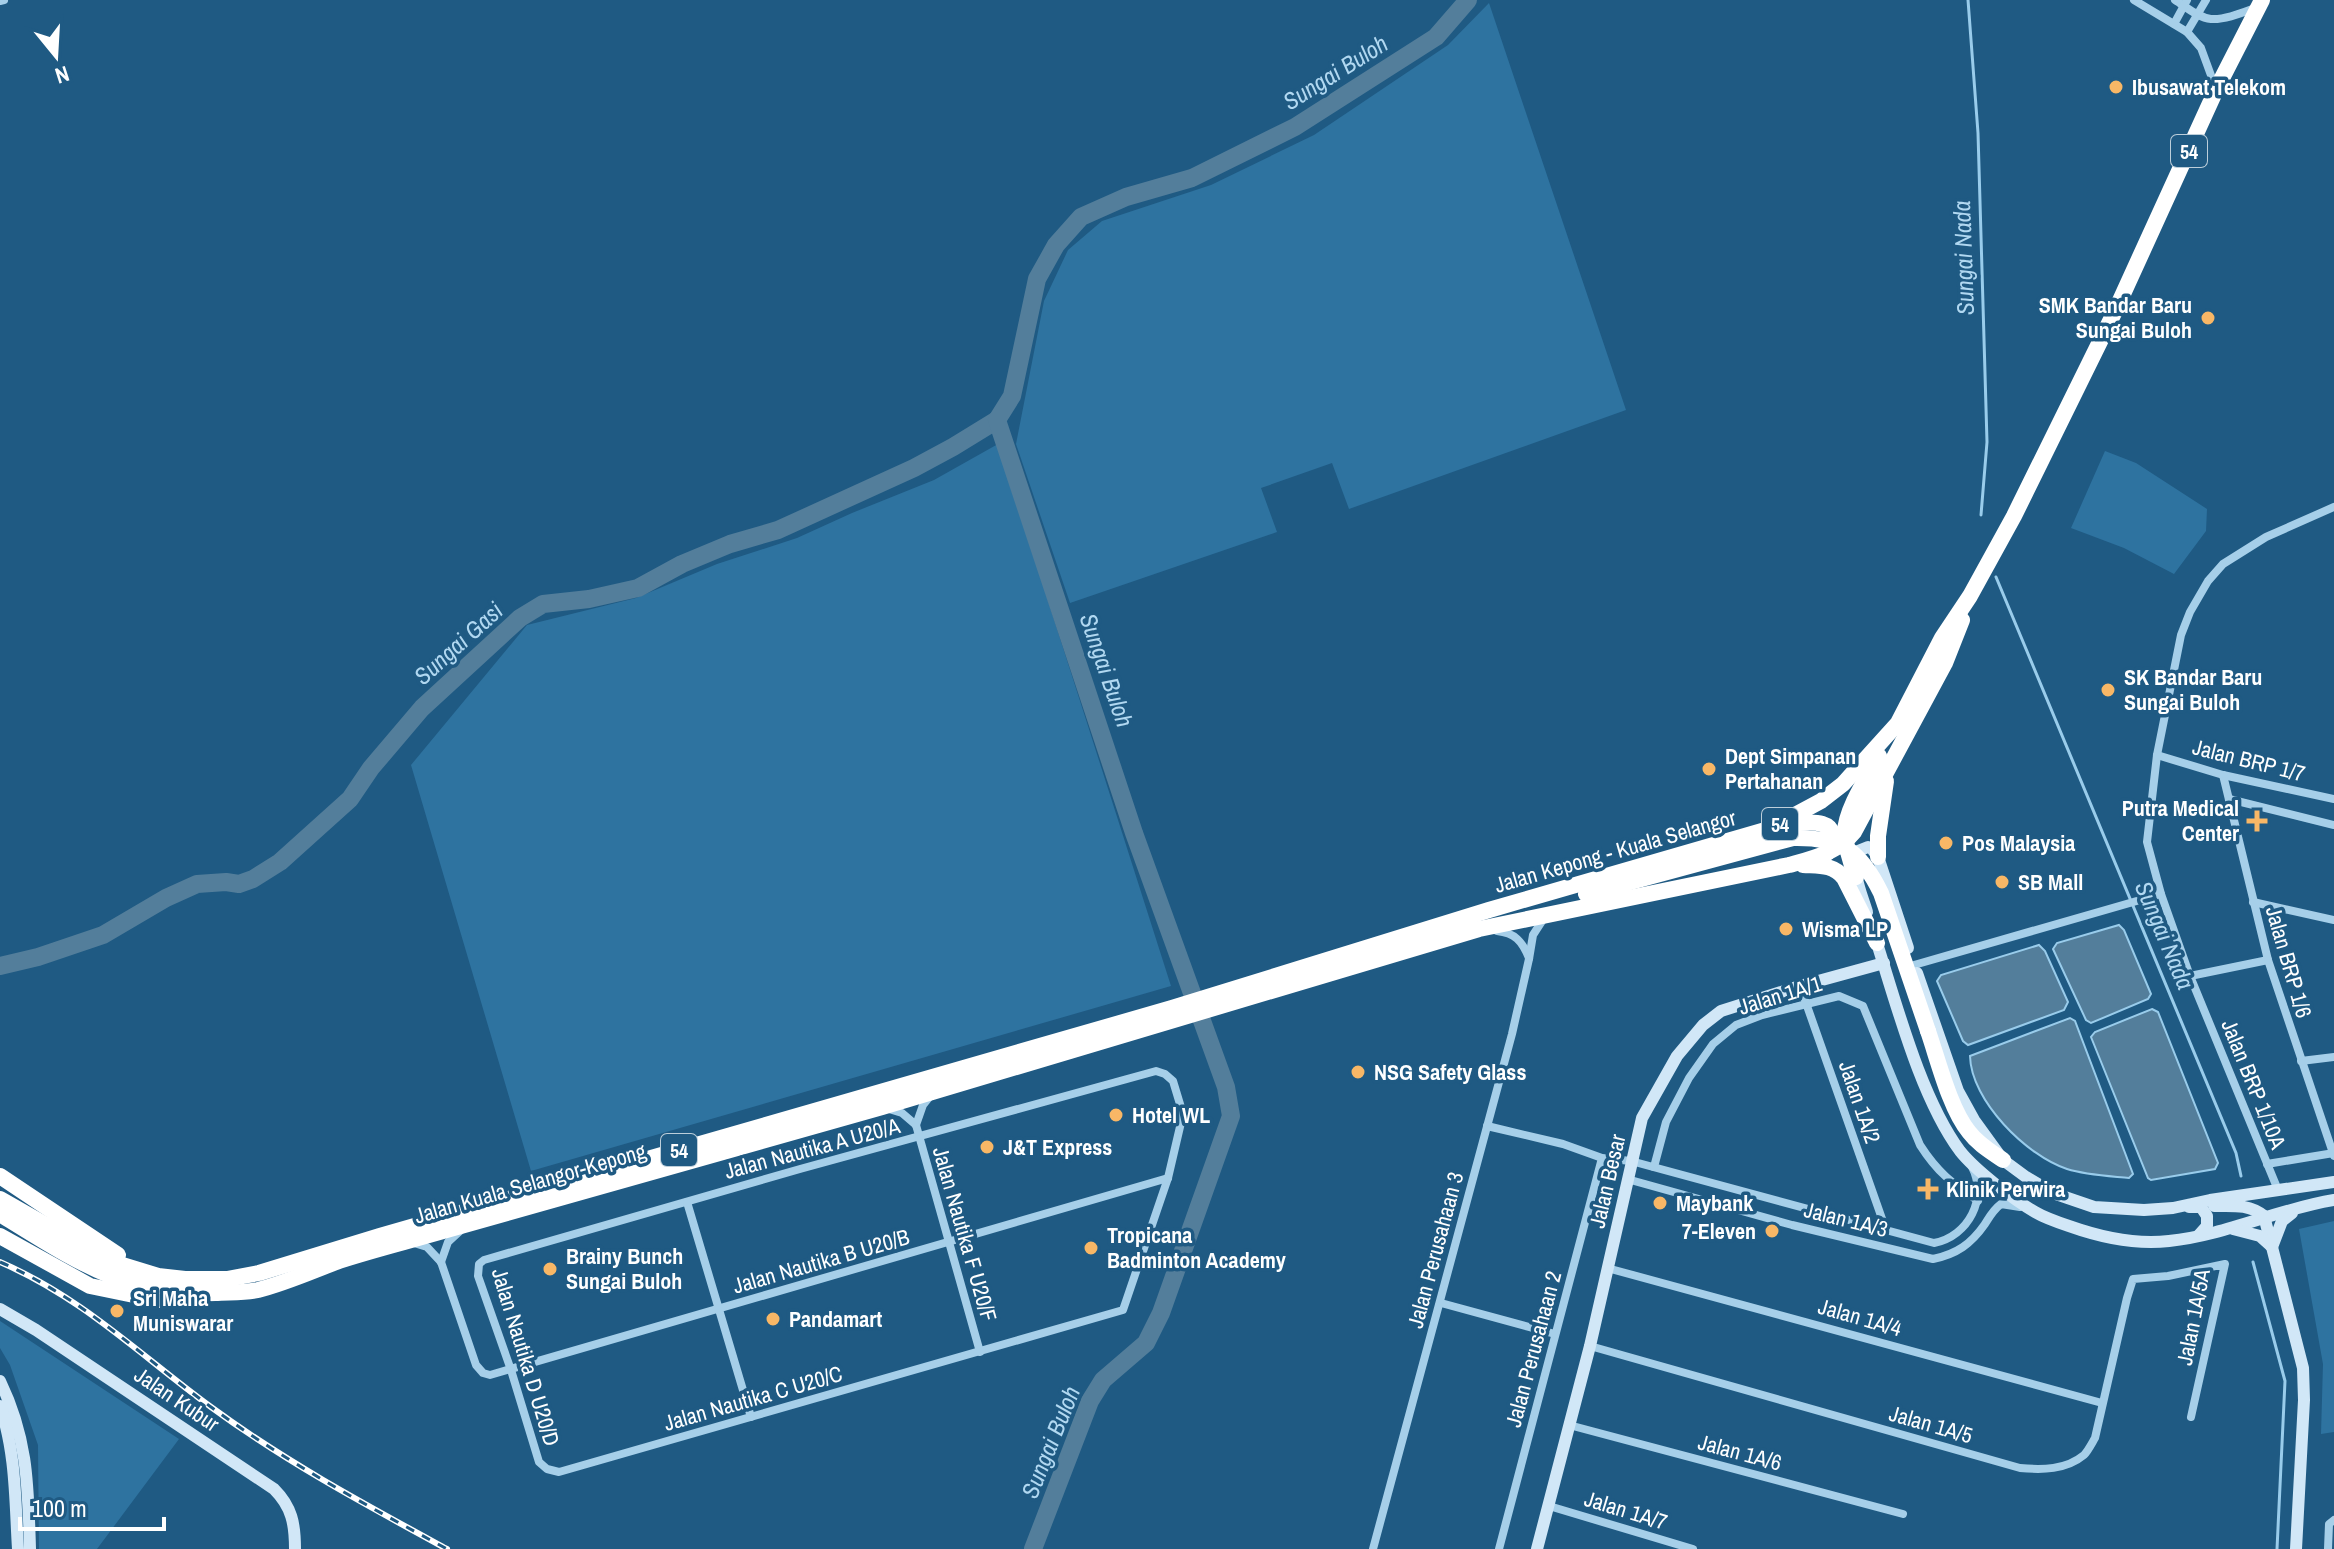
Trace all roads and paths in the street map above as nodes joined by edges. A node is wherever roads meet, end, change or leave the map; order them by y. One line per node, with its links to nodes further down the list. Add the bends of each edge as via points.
1 (2134, 0): 7 (street)
2 (2175, 0): 4 (street)
3 (2206, 0): 6 (street)
4 (2186, 3): 6 (street); 7 (street)
5 (2260, 3): 6 (street, via 2235,15 2211,19); 9 (highway, Jalan Kepong - Kuala Selangor / 54)
6 (2198, 14): 8 (street)
7 (2174, 24): 8 (street)
8 (2187, 32): 9 (street, via 2201,48)
9 (2216, 90): 11 (highway, Jalan Kepong - Kuala Selangor / 54, via 2090,364)
10 (2334, 507): 13 (street, Jalan BRP 1/10A, via 2266,537 2223,564 2208,581 2181,635)
11 (1970, 596): 12 (highway, Jalan Kepong - Kuala Selangor / 54); 14 (highway, Jalan Kepong - Kuala Selangor / 54, via 1945,663)
12 (1898, 723): 19 (highway, Jalan Kepong - Kuala Selangor / 54, via 1843,784); 20 (highway, via 1860,790 1846,823)
13 (2157, 755): 15 (street, Jalan BRP 1/7); 25 (street, Jalan BRP 1/10A, via 2147,842)
14 (1888, 767): 20 (highway, Jalan Kepong - Kuala Selangor / 54); 22 (highway)
15 (2223, 775): 16 (street, Jalan BRP 1/6); 17 (street, Jalan BRP 1/7)
16 (2229, 799): 18 (street); 26 (street, Jalan BRP 1/6)
17 (2334, 799)
18 (2334, 825)
19 (1769, 829): 21 (highway, via 1823,824 1833,835); 27 (highway, Jalan Kepong - Kuala Selangor / 54)
20 (1847, 841): 21 (highway, Jalan Kepong - Kuala Selangor / 54); 24 (highway)
21 (1827, 854): 23 (highway, 54)
22 (1878, 857): 24 (main road, via 1868,847 1858,851); 35 (main road)
23 (1789, 865): 28 (highway, 54); 31 (highway, via 1839,871)
24 (1856, 877): 31 (main road)
25 (2161, 894): 35 (street); 36 (street, Jalan BRP 1/10A)
26 (2253, 902): 29 (street); 33 (street, Jalan BRP 1/6)
27 (1489, 910): 38 (highway, Jalan Kepong - Kuala Selangor / 54); 51 (highway, bridge, via 1586,894 1793,838 1835,843 1864,862 1881,893 1966,1129)
28 (1546, 915): 30 (highway, Jalan Kepong - Kuala Selangor / 54); 32 (street, Jalan Perusahaan 3, via 1533,935)
29 (2334, 920)
30 (1479, 929): 32 (street, via 1519,938); 38 (highway, Jalan Kepong - Kuala Selangor / 54)
31 (1877, 943): 34 (main road)
32 (1529, 959): 46 (street, Jalan Perusahaan 3)
33 (2268, 960): 36 (street); 42 (street, Jalan BRP 1/6)
34 (1884, 963): 37 (main road, Jalan Besar); 50 (main road, via 1937,1113)
35 (1914, 965): 51 (main road, via 1958,1091)
36 (2190, 976): 53 (street, Jalan BRP 1/10A)
37 (1800, 986): 39 (street, Jalan 1A/2); 52 (main road, Jalan Besar, via 1721,1011 1703,1025 1677,1056 1642,1118)
38 (1211, 1003): 40 (highway, Jalan Kepong - Kuala Selangor / 54)
39 (1806, 1004): 54 (street, Jalan 1A/1, via 1736,1025 1713,1044 1666,1122); 62 (street, Jalan 1A/1, via 1839,996 1863,1006 1920,1145 1942,1175); 73 (street, Jalan 1A/2)
40 (1174, 1014): 43 (highway, Jalan Kuala Selangor-Kepong / 54); 83 (highway, Jalan Kuala Selangor-Kepong / 54, via 259,1273)
41 (2334, 1057): 42 (street)
42 (2301, 1061): 48 (street, Jalan BRP 1/6)
43 (935, 1092): 44 (highway, Jalan Kuala Selangor-Kepong / 54); 45 (street, Jalan Nautika F U20/F)
44 (882, 1107): 45 (street, Jalan Nautika F U20/F, via 897,1110); 71 (highway, Jalan Kuala Selangor-Kepong / 54)
45 (916, 1125): 47 (street, Jalan Nautika F U20/F)
46 (1487, 1126): 49 (street, Jalan 1A/3); 86 (street, Jalan Perusahaan 3)
47 (919, 1137): 56 (street, Jalan Nautika A U20/A, via 1156,1071 1173,1081 1183,1114); 63 (street, Jalan Nautika A U20/A); 78 (street, Jalan Nautika F U20/F)
48 (2334, 1154): 53 (street)
49 (1602, 1158): 52 (street, Jalan 1A/3); 89 (street, Jalan Perusahaan 2)
50 (1968, 1159): 62 (street, via 1979,1186); 67 (main road)
51 (2003, 1160): 65 (main road, via 2053,1193 2094,1207)
52 (1631, 1161): 54 (street, Jalan 1A/3); 57 (main road, Jalan Besar)
53 (2267, 1164): 59 (street, Jalan BRP 1/10A)
54 (1654, 1167): 73 (street, Jalan 1A/3)
55 (0, 1176): 83 (highway, via 118,1255)
56 (1168, 1178): 78 (street, Jalan Nautika B U20/B); 91 (street, Jalan Nautika C U20/C, via 1123,1310)
57 (1627, 1179): 74 (street, Jalan 1A/3, via 1933,1259 1963,1249); 82 (main road, Jalan Besar)
58 (2334, 1182): 59 (main road)
59 (2278, 1190): 65 (main road)
60 (0, 1199): 83 (highway, Jalan Kuala Selangor-Kepong / 54, via 109,1261)
61 (2334, 1200): 66 (main road)
62 (1978, 1201): 70 (street, Jalan 1A/3)
63 (687, 1202): 81 (street, Jalan Nautika A U20/A); 88 (street)
64 (2201, 1207): 65 (main road); 69 (main road, via 2238,1205); 76 (main road, via 2208,1221)
65 (2173, 1208)
66 (2298, 1208): 69 (main road); 79 (main road, via 2282,1221)
67 (2036, 1213): 74 (street, Jalan 1A/3, via 2001,1204); 76 (main road, via 2119,1239)
68 (0, 1214): 85 (highway, Jalan Kuala Selangor-Kepong / 54, via 80,1263 129,1283 189,1295)
69 (2264, 1216): 72 (main road); 79 (main road)
70 (1967, 1221): 73 (street, Jalan 1A/3, via 1947,1240 1934,1243); 74 (street)
71 (468, 1224): 77 (highway, Jalan Kuala Selangor-Kepong / 54); 80 (street, via 448,1242)
72 (2226, 1228): 76 (main road); 79 (main road, via 2260,1236)
73 (1886, 1230)
74 (1981, 1230)
75 (0, 1236): 85 (highway, via 90,1286 138,1297 191,1302)
76 (2195, 1238)
77 (404, 1242): 80 (street, via 427,1247); 85 (highway, Jalan Kuala Selangor-Kepong / 54)
78 (948, 1242): 88 (street, Jalan Nautika B U20/B); 91 (street, Jalan Nautika F U20/F)
79 (2272, 1247): 110 (main road, via 2303,1368)
80 (441, 1262): 92 (street, Jalan Nautika B U20/B, via 476,1365 494,1375)
81 (479, 1264): 92 (street, Jalan Nautika D U20/D, via 478,1276)
82 (1607, 1268): 90 (main road, Jalan Besar); 94 (street, Jalan 1A/4)
83 (185, 1279)
84 (2133, 1279): 94 (street, Jalan 1A/5); 97 (street, Jalan 1A/5A, via 2225,1264)
85 (254, 1291)
86 (1441, 1303): 89 (street); 106 (street, Jalan Perusahaan 3)
87 (0, 1309): 105 (main road, Jalan Kubur, via 274,1489 291,1511)
88 (719, 1309): 92 (street, Jalan Nautika B U20/B); 96 (street)
89 (1555, 1334): 107 (street, Jalan Perusahaan 2)
90 (1590, 1346): 94 (street, Jalan 1A/5, via 2044,1471 2084,1455 2095,1438); 98 (main road, Jalan Besar)
91 (980, 1352): 96 (street, Jalan Nautika C U20/C)
92 (511, 1370): 99 (street, Jalan Nautika D U20/D)
93 (0, 1381): 104 (main road, via 25,1452)
94 (2102, 1403)
95 (0, 1406): 103 (main road, via 12,1454)
96 (751, 1417): 99 (street, Jalan Nautika C U20/C, via 559,1472)
97 (2191, 1417)
98 (1569, 1425): 100 (main road, Jalan Besar); 101 (street, Jalan 1A/6)
99 (539, 1462)
100 (1549, 1506): 108 (main road, Jalan Besar); 109 (street, Jalan 1A/7)
101 (1903, 1514)
102 (2334, 1520): 111 (street, via 2329,1524)
103 (18, 1549)
104 (30, 1549)
105 (295, 1549)
106 (1373, 1549)
107 (1499, 1549)
108 (1537, 1549)
109 (1693, 1549)
110 (2296, 1549)
111 (2328, 1549)

